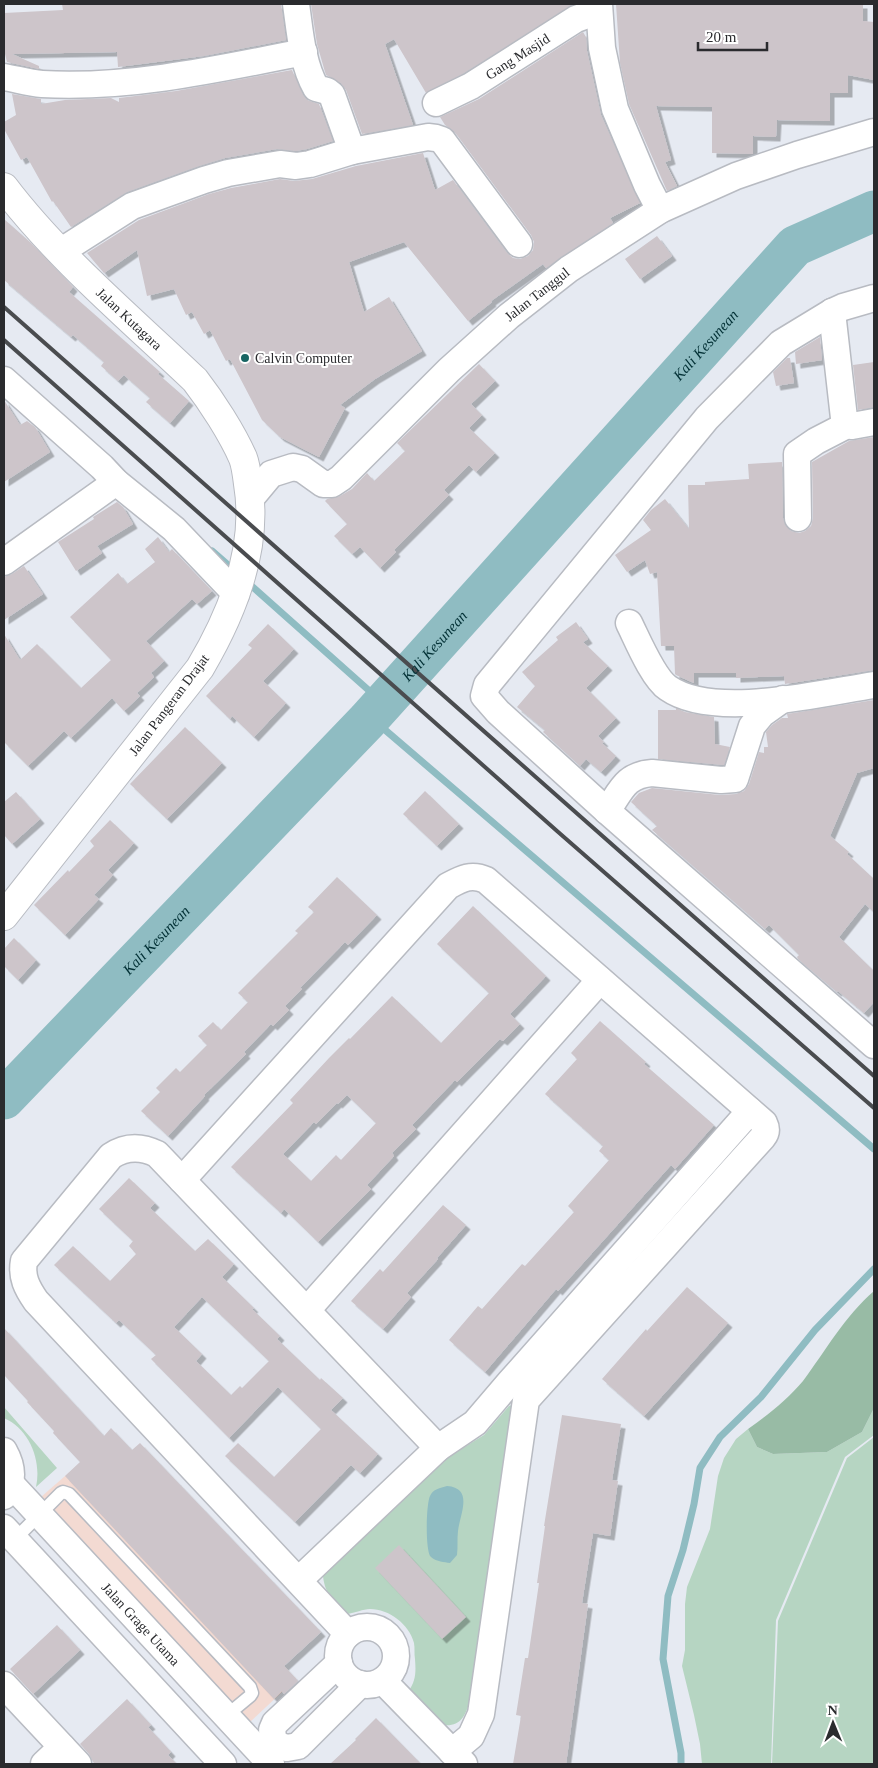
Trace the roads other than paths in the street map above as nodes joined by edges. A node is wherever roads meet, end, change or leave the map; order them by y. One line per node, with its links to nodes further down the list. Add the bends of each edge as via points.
1 (296, 4): 3 (street)
2 (599, 8): 5 (street, Gang Masjid, via 576,19 471,86); 9 (street, via 602,48 615,109)
3 (304, 52): 4 (street, via 223,68 116,83 41,84); 7 (street, via 316,88 327,91 335,101)
4 (4, 77)
5 (436, 102)
6 (874, 132): 9 (street, Jalan Tanggul, via 736,176)
7 (352, 151): 10 (street, via 428,137 442,140); 11 (street, via 310,164 280,164 196,183 132,206)
8 (4, 187): 11 (street, Jalan Kutagara)
9 (660, 210): 19 (street, Jalan Tanggul, via 569,269 509,316 449,370 342,478 332,484 323,484 302,469 293,467 271,474)
10 (519, 244)
11 (60, 252): 17 (street, Jalan Kutagara, via 195,380 213,404)
12 (874, 298): 13 (street)
13 (832, 312): 16 (street); 26 (street, via 781,343 707,418 487,685 484,696 498,712)
14 (4, 380): 18 (street)
15 (874, 422): 16 (street)
16 (847, 425): 20 (street, via 797,454)
17 (243, 459): 19 (street, Jalan Pangeran Drajat)
18 (116, 482): 21 (street); 22 (street, via 174,529)
19 (250, 498): 22 (street, Jalan Pangeran Drajat, via 245,562)
20 (798, 518)
21 (4, 562)
22 (237, 591): 27 (street, Jalan Pangeran Drajat, via 200,668)
23 (629, 623): 25 (street, via 649,665 666,688 694,700 725,704)
24 (874, 685): 25 (street)
25 (784, 700): 26 (street, via 762,714 752,726 735,779 644,773 629,780)
26 (607, 811): 29 (street)
27 (4, 916)
28 (600, 980): 30 (street, via 486,880 477,876 461,879 448,886); 31 (street); 32 (street, via 764,1123 766,1133)
29 (874, 1045)
30 (182, 1180): 31 (street); 38 (street, via 157,1154 147,1149 119,1151 111,1156 24,1261 22,1272 26,1286 36,1301)
31 (307, 1310): 33 (street)
32 (518, 1391): 33 (street, via 476,1424); 45 (street, via 480,1714)
33 (438, 1448): 38 (street)
34 (4, 1451): 35 (street, via 12,1472)
35 (7, 1490): 36 (street, Jalan Grage Utama)
36 (40, 1515): 37 (lane); 43 (street, Jalan Grage Utama); 43 (lane, via 63,1492 69,1494 250,1687 250,1696)
37 (9, 1533): 47 (street)
38 (299, 1580): 39 (street)
39 (348, 1634): 40 (street, via 338,1652); 41 (street, via 360,1628 374,1628 386,1634 394,1645 397,1658 392,1672)
40 (339, 1663): 41 (street, via 351,1680); 44 (street, via 275,1723)
41 (371, 1682): 44 (street, via 298,1746); 45 (street)
42 (4, 1685): 46 (street)
43 (226, 1716): 44 (street, Jalan Grage Utama)
44 (266, 1756)
45 (458, 1758)
46 (61, 1759)
47 (223, 1764)

